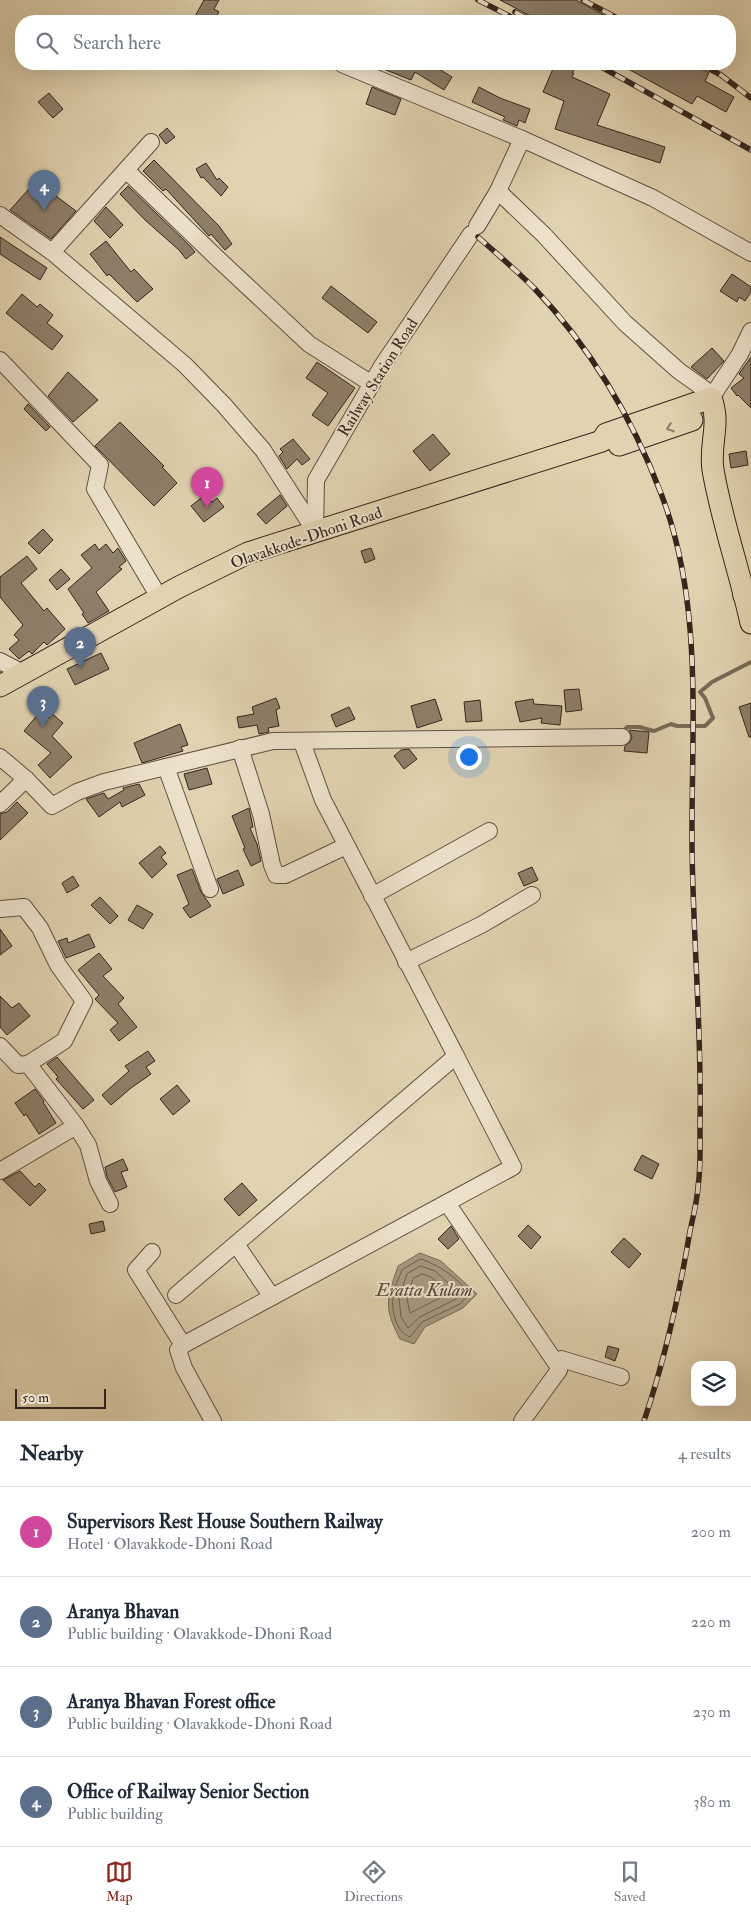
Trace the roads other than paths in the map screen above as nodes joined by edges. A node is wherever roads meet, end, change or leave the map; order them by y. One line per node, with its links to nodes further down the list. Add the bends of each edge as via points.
1 (356, 70): 2 (street)
2 (522, 139): 5 (street, Railway Station Road); 8 (street, via 653,198)
3 (151, 142): 4 (street)
4 (126, 170): 7 (street); 11 (street, via 308,344)
5 (498, 191): 11 (street, Railway Station Road); 12 (street, via 544,235 624,323 706,391)
6 (0, 215): 7 (street)
7 (52, 252): 13 (street, via 185,365 224,405 263,450)
8 (751, 253)
9 (751, 331): 12 (street)
10 (0, 360): 15 (street, via 100,465 95,489)
11 (372, 384): 13 (street, Railway Station Road, via 316,480)
12 (713, 404): 13 (main road, Olavakkode-Dhoni Road, via 606,434 602,441); 14 (main road, via 711,459 728,536)
13 (315, 531): 15 (main road, Olavakkode-Dhoni Road, via 248,553)
14 (748, 596): 16 (main road)
15 (159, 597): 18 (main road, Olavakkode-Dhoni Road)
16 (751, 623)
17 (0, 661): 18 (street)
18 (23, 673): 19 (main road, Olavakkode-Dhoni Road)
19 (0, 686)
20 (622, 737): 21 (street)
21 (302, 742): 22 (street, via 273,741); 28 (street, via 323,800)
22 (240, 748): 24 (street); 28 (street, via 276,875 285,876)
23 (0, 757): 25 (street)
24 (166, 767): 25 (street, via 104,782 52,806); 29 (street)
25 (26, 779): 26 (street)
26 (0, 804)
27 (489, 831): 31 (street)
28 (346, 846): 31 (street)
29 (210, 889)
30 (532, 895): 33 (street, via 481,925)
31 (372, 896): 33 (street)
32 (0, 909): 36 (street, via 24,907 40,928 58,965 84,1001 64,1041)
33 (406, 962): 35 (street)
34 (0, 1046): 36 (street, via 18,1065)
35 (456, 1056): 39 (street, via 513,1167); 41 (street)
36 (28, 1064): 37 (street)
37 (76, 1126): 38 (street); 40 (street, via 88,1145 98,1181)
38 (0, 1171)
39 (447, 1203): 44 (street); 46 (street)
40 (110, 1204)
41 (236, 1244): 43 (street); 44 (street)
42 (152, 1252): 45 (street, via 136,1270)
43 (176, 1295)
44 (272, 1297): 45 (street)
45 (183, 1345): 48 (street, via 178,1350 184,1368)
46 (558, 1366): 47 (street, via 561,1358); 49 (street, via 559,1370)
47 (620, 1377)
48 (213, 1421)
49 (522, 1421)

